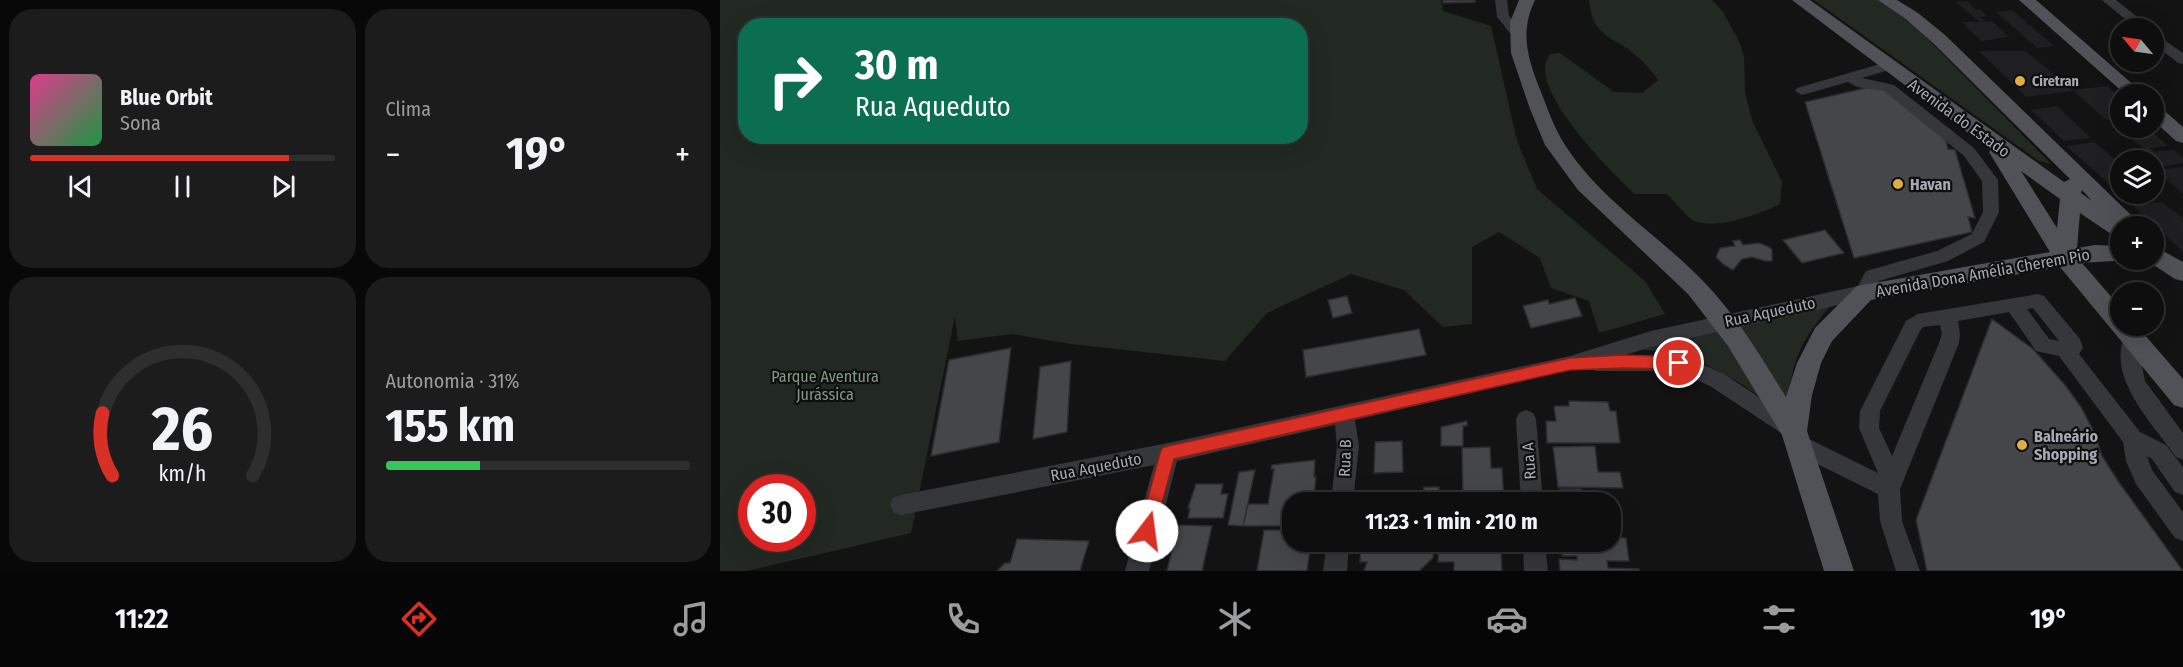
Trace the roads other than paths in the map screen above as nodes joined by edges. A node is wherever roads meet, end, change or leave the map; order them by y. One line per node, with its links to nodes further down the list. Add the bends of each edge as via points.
1 (1501, 0): 8 (street, via 1503,17)
2 (1527, 0): 8 (main road)
3 (1800, 0): 11 (main road, Avenida do Estado)
4 (1886, 0): 18 (main road, via 1932,32)
5 (2026, 0): 13 (main road)
6 (2108, 0): 7 (street)
7 (2131, 18)
8 (1515, 30): 27 (main road, via 1525,73 1563,158 1605,204 1696,288)
9 (2164, 45): 10 (street)
10 (2183, 60)
11 (1887, 66): 12 (street); 17 (main road, Avenida do Estado)
12 (1850, 77): 14 (street); 24 (street, via 1862,84 1889,88 1969,152 1990,180 1991,212 1978,238 1942,256 1872,276)
13 (2123, 84)
14 (1802, 91)
15 (2164, 120): 16 (main road)
16 (2183, 137)
17 (1994, 143): 19 (main road, Avenida do Estado); 23 (main road)
18 (2073, 171): 19 (main road); 20 (main road)
19 (2071, 196): 21 (main road, Avenida do Estado); 23 (main road)
20 (2120, 216)
21 (2110, 223)
22 (2110, 254): 23 (main road, Avenida Dona Amélia Cherem Pio)
23 (2065, 258): 24 (main road, Avenida Dona Amélia Cherem Pio); 25 (main road)
24 (1865, 292): 27 (street, Rua Aqueduto); 34 (main road, Avenida Dona Amélia Cherem Pio, via 1823,335 1809,363 1799,395)
25 (2110, 310)
26 (1947, 316): 35 (street, via 2014,305 2043,345 2065,350); 38 (street, via 1949,343); 38 (street, via 1918,321 1913,326 1870,411 1869,428)
27 (1723, 322): 30 (street, Rua Aqueduto); 34 (main road)
28 (2127, 336): 36 (street, via 2136,384)
29 (2132, 336): 31 (main road)
30 (1570, 364): 32 (street, Rua Aqueduto); 34 (street, Rua Aqueduto, via 1679,363 1717,380)
31 (2183, 397)
32 (1344, 414): 37 (street, Rua Aqueduto); 40 (street, Rua B, via 1348,446)
33 (1526, 419): 41 (street, Rua A)
34 (1796, 438): 38 (street, Rua Aqueduto); 49 (main road, Avenida Dona Amélia Cherem Pio)
35 (2133, 439): 39 (street, via 2158,452); 43 (street, via 2144,477)
36 (2183, 450)
37 (1168, 453): 42 (street, Rua Aqueduto); 46 (street)
38 (1890, 484): 50 (street, via 1887,509)
39 (2183, 485)
40 (1343, 492)
41 (1531, 492)
42 (901, 505)
43 (2183, 530)
44 (1337, 552): 47 (street)
45 (1535, 552): 48 (street)
46 (1137, 571)
47 (1335, 571)
48 (1536, 571)
49 (1839, 571)
50 (1908, 571)

